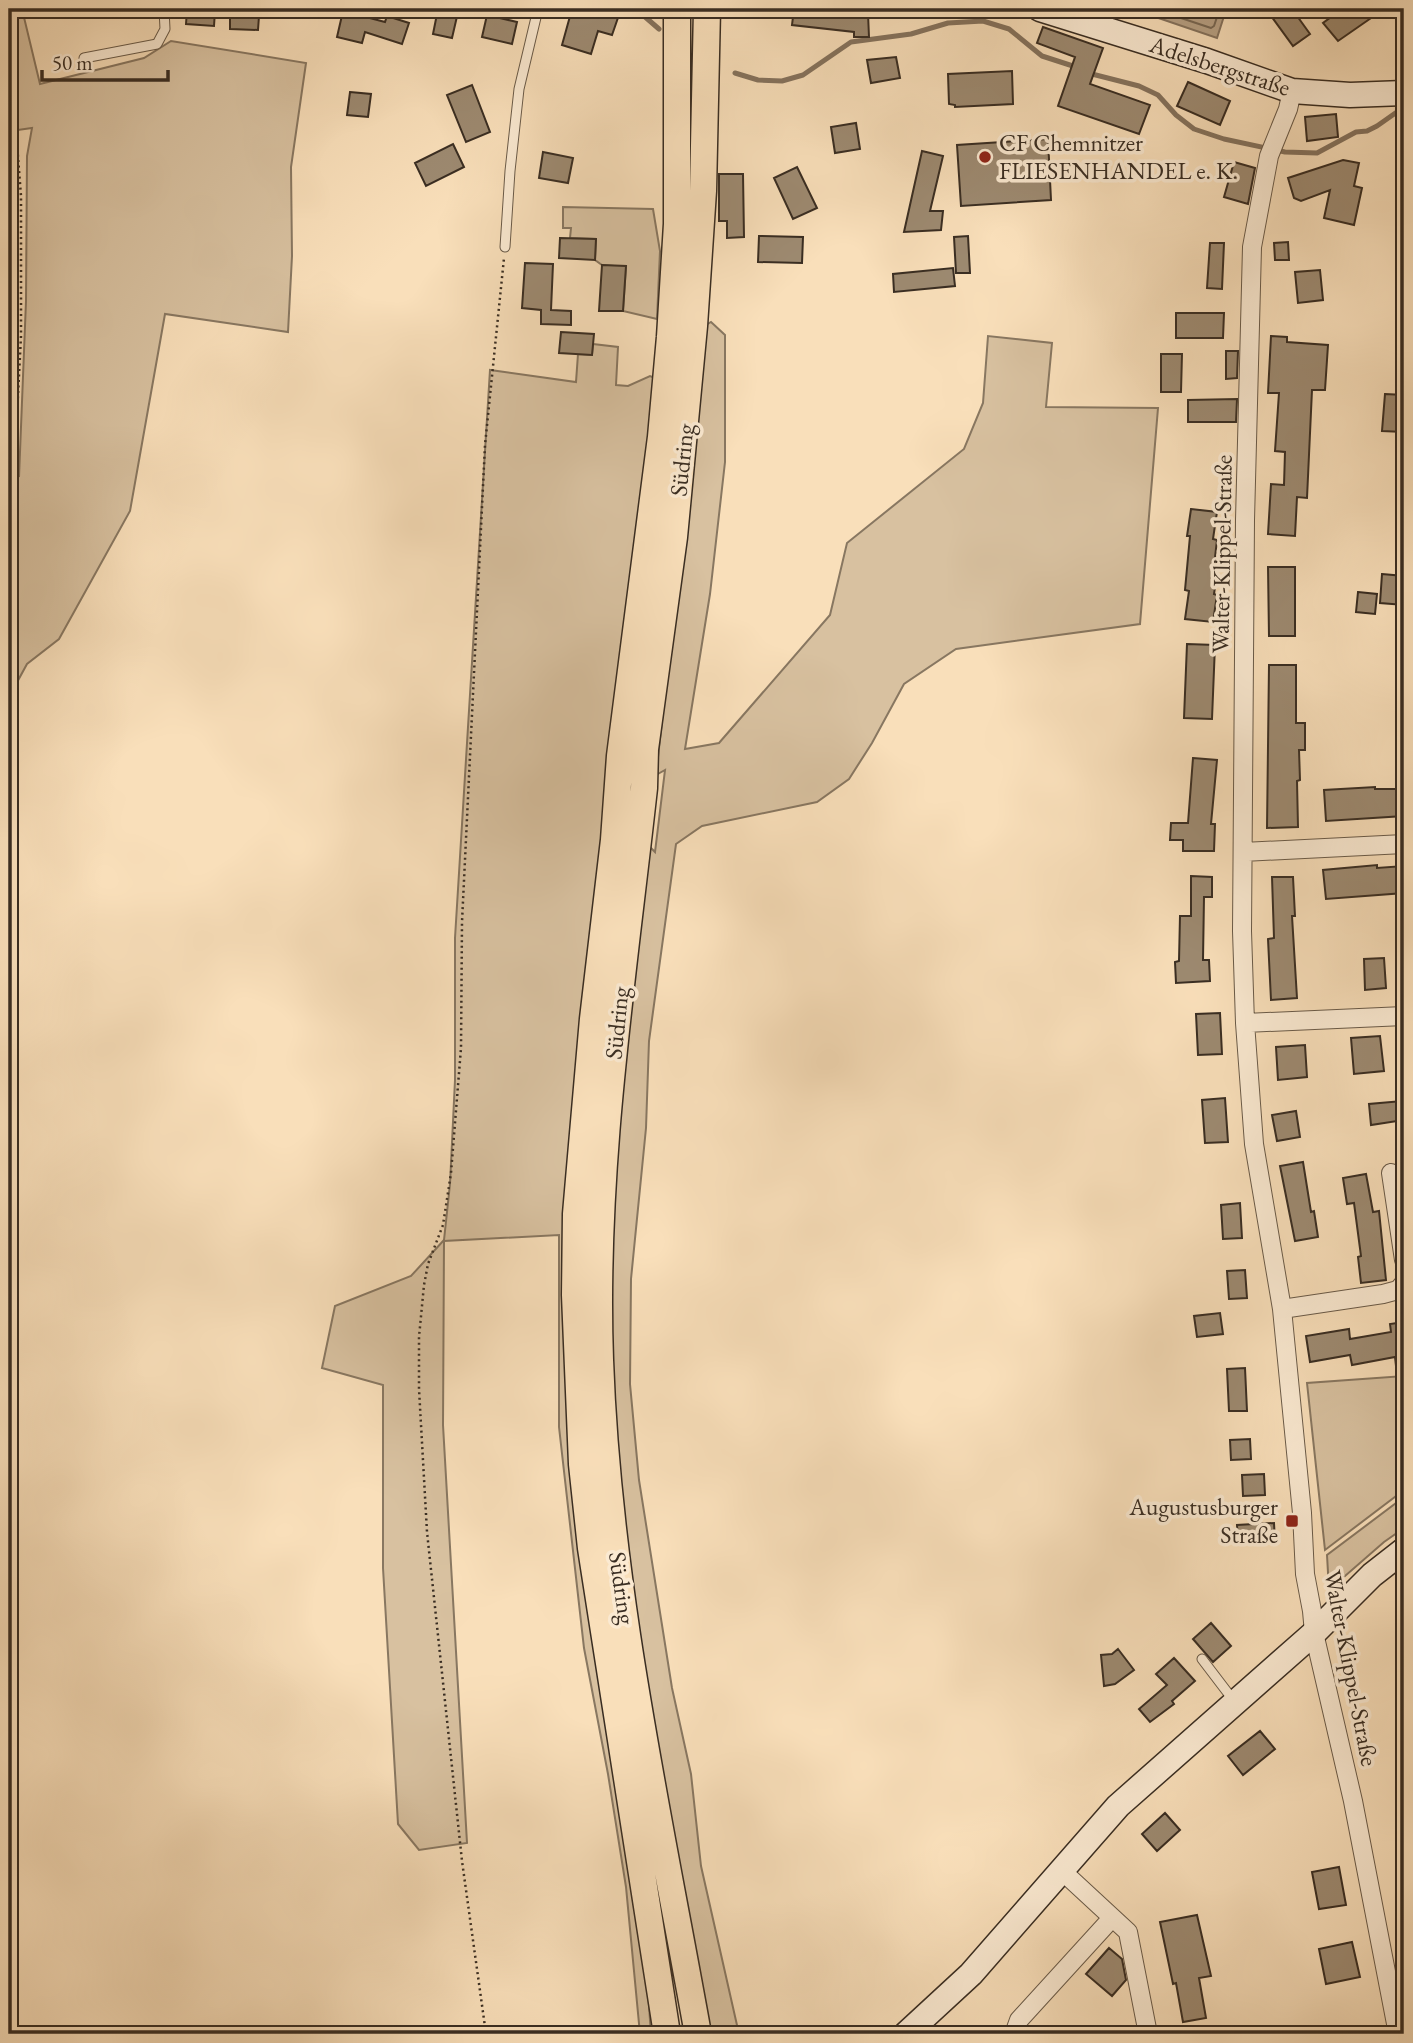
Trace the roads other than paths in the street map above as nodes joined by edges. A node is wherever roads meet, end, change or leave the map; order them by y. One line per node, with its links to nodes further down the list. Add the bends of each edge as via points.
1 (164, 9): 6 (lane, via 165,29 157,44)
2 (538, 9): 9 (lane, via 519,89)
3 (677, 9): 10 (main road, Südring, via 677,211 671,311 661,437 620,756 618,798)
4 (707, 9): 10 (main road, Südring, via 703,191 675,524 645,749 644,788)
5 (1040, 9): 7 (main road, Adelsbergstraße)
6 (84, 58)
7 (1292, 91): 8 (main road, Adelsbergstraße); 12 (street, Walter-Klippel-Straße, via 1269,156 1252,247)
8 (1404, 93)
9 (505, 247)
10 (626, 840): 25 (main road, Südring, via 593,1020 579,1175 577,1379 591,1548); 26 (main road, Südring, via 601,1202 603,1429 623,1601)
11 (1404, 844): 12 (street)
12 (1242, 852): 14 (street, Walter-Klippel-Straße)
13 (1404, 1016): 14 (street)
14 (1245, 1023): 18 (street, Walter-Klippel-Straße, via 1254,1144)
15 (1391, 1173): 16 (street)
16 (1404, 1260)
17 (1404, 1283): 18 (street, via 1383,1294)
18 (1282, 1309): 20 (street, Walter-Klippel-Straße)
19 (1404, 1550): 20 (main road)
20 (1314, 1633): 22 (main road); 30 (street, Walter-Klippel-Straße, via 1353,1801)
21 (1202, 1659): 22 (lane)
22 (1236, 1702): 23 (main road, via 1126,1798)
23 (1061, 1870): 24 (street); 27 (main road, via 971,1974)
24 (1112, 1918): 28 (street, via 1019,2020); 29 (street, via 1128,1932)
25 (667, 2034)
26 (698, 2034)
27 (906, 2034)
28 (1014, 2034)
29 (1148, 2034)
30 (1398, 2034)

